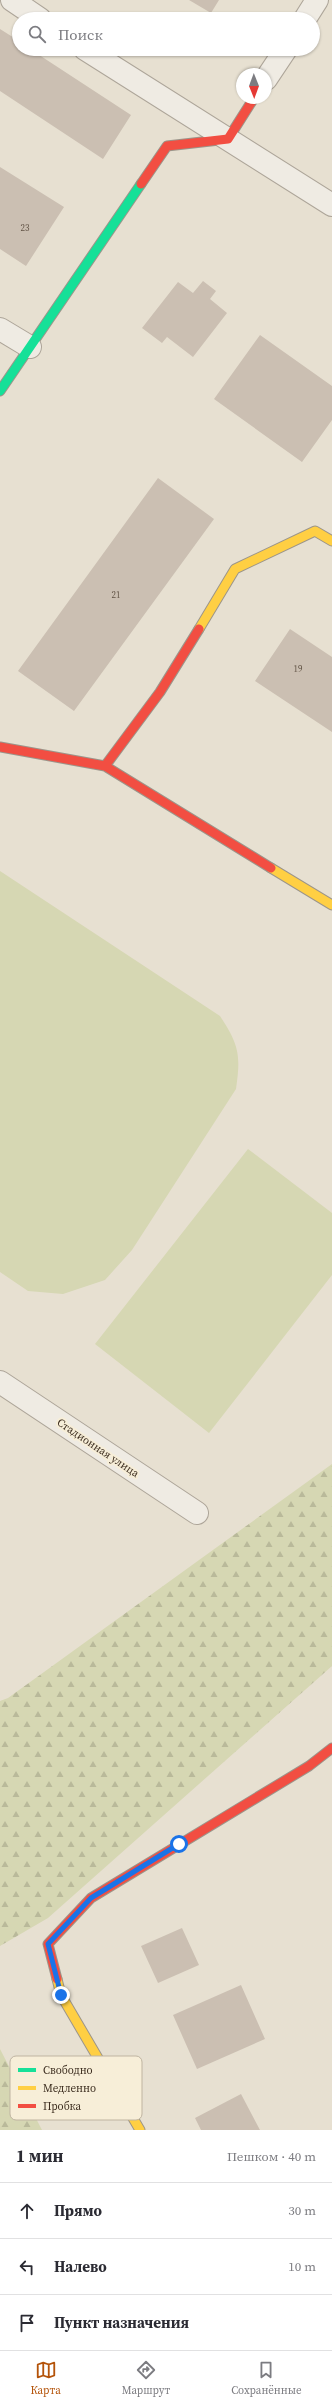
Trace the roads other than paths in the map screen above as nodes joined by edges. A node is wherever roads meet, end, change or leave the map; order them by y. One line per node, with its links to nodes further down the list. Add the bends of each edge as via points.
1 (12, 0): 3 (street)
2 (317, 0): 4 (street)
3 (30, 12)
4 (309, 12)
5 (96, 56): 9 (street)
6 (281, 56): 7 (street)
7 (272, 71)
8 (250, 104): 9 (street)
9 (228, 139): 10 (street); 12 (street, via 167,146)
10 (332, 205)
11 (0, 329): 12 (street)
12 (30, 347): 13 (street)
13 (0, 391)
14 (332, 541): 16 (street, via 315,531 234,569 160,692)
15 (0, 747): 16 (street)
16 (105, 766): 17 (street)
17 (332, 905)
18 (0, 1382): 19 (street, Стадионная улица)
19 (197, 1513)
20 (332, 1748): 21 (street, via 309,1766 91,1898 48,1944 61,1995)
21 (97, 2056)
22 (134, 2120): 23 (street)
23 (140, 2130)

